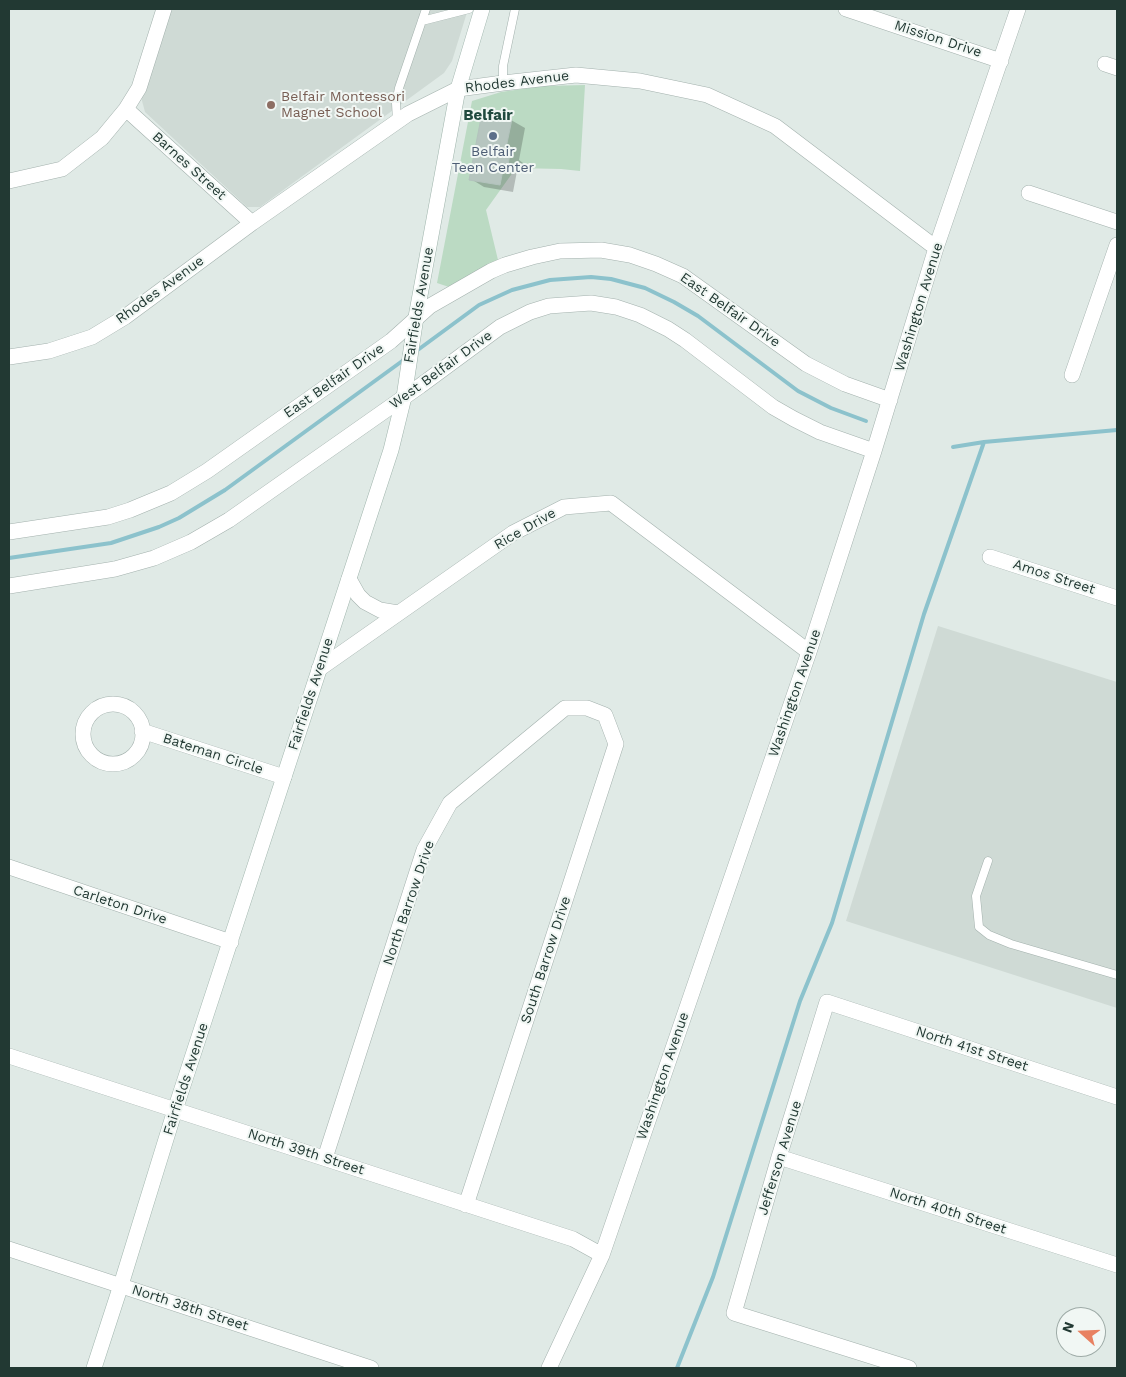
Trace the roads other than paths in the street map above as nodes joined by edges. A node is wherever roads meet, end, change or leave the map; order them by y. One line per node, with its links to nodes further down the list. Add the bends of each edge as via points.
1 (164, 9): 12 (street, via 138,88)
2 (426, 9): 8 (lane)
3 (469, 9): 8 (lane)
4 (482, 9): 11 (street, Fairfields Avenue)
5 (515, 9): 10 (lane, via 503,66)
6 (846, 9): 9 (street, Mission Drive)
7 (1018, 9): 9 (street, Washington Avenue)
8 (422, 21): 13 (lane, via 396,103)
9 (1001, 60): 19 (street, Washington Avenue)
10 (503, 83): 11 (street, Rhodes Avenue); 19 (street, Rhodes Avenue, via 576,75 640,82 707,95 775,126)
11 (458, 89): 13 (street, Rhodes Avenue); 20 (street, Fairfields Avenue)
12 (126, 109): 14 (street, via 102,138 62,169); 17 (street, Barnes Street)
13 (397, 122): 17 (street, Rhodes Avenue)
14 (9, 181)
15 (1029, 193): 16 (street)
16 (1117, 222)
17 (252, 223): 21 (street, Rhodes Avenue, via 125,317 92,337 49,351)
18 (1117, 245): 22 (street)
19 (936, 248): 24 (street, Washington Avenue)
20 (416, 317): 23 (street, Fairfields Avenue); 24 (street, East Belfair Drive, via 491,271 518,260 573,250 601,250 656,264 683,276 806,364 845,384); 26 (street, East Belfair Drive, via 391,341 172,493 108,516)
21 (9, 358)
22 (1072, 375)
23 (405, 391): 25 (street, West Belfair Drive, via 515,319 549,306 591,303 640,315 654,322 685,340 773,407 820,432); 28 (street, Fairfields Avenue, via 391,450); 29 (street, West Belfair Drive, via 228,520 191,542 115,570)
24 (890, 400): 25 (street, Washington Avenue)
25 (874, 451): 32 (street, Washington Avenue)
26 (9, 532)
27 (990, 557): 30 (street, Amos Street)
28 (349, 579): 31 (street, via 364,602 380,610); 33 (street, Fairfields Avenue)
29 (9, 586)
30 (1117, 598)
31 (398, 613): 32 (street, Rice Drive, via 513,533 564,507 611,504); 33 (street, Rice Drive)
32 (809, 652): 49 (street, Washington Avenue)
33 (319, 669): 36 (street, Fairfields Avenue)
34 (605, 715): 46 (street, North Barrow Drive, via 587,708 565,708 450,803 424,850); 47 (street, South Barrow Drive, via 616,744)
35 (142, 731): 36 (street, Bateman Circle)
36 (284, 777): 39 (street, Fairfields Avenue)
37 (988, 861): 40 (lane, via 976,896 979,927 1011,944)
38 (9, 868): 39 (street, Carleton Drive)
39 (231, 942): 44 (street, Fairfields Avenue)
40 (1117, 975)
41 (827, 1002): 43 (street, North 41st Street); 45 (street, Jefferson Avenue)
42 (9, 1056): 44 (street, North 39th Street)
43 (1117, 1096)
44 (175, 1110): 46 (street, North 39th Street); 51 (street, Fairfields Avenue)
45 (779, 1157): 50 (street, North 40th Street); 55 (street, Jefferson Avenue, via 734,1313)
46 (325, 1158): 47 (street, North 39th Street)
47 (466, 1205): 49 (street, North 39th Street, via 573,1239)
48 (9, 1249): 51 (street, North 38th Street)
49 (602, 1255): 54 (street, Washington Avenue)
50 (1117, 1265)
51 (122, 1285): 52 (street, Fairfields Avenue); 53 (street, North 38th Street)
52 (94, 1368)
53 (371, 1368)
54 (549, 1368)
55 (909, 1368)

